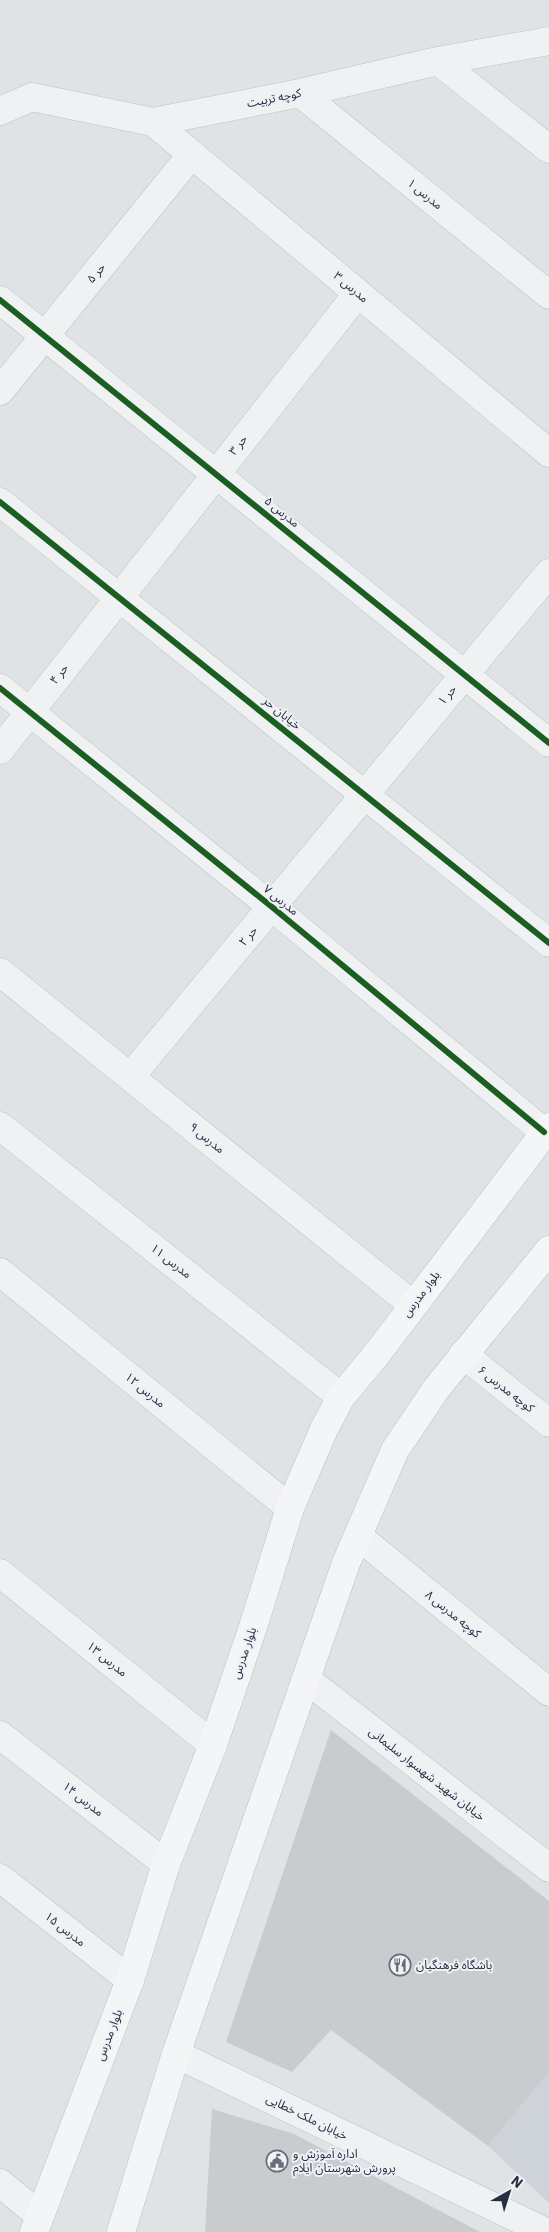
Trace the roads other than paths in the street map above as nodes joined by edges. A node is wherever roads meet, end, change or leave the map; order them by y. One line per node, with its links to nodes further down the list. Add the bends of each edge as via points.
1 (549, 41): 2 (street, کوچه تربیت)
2 (438, 61): 3 (street, کوچه تربیت); 6 (street)
3 (300, 93): 5 (street, کوچه تربیت); 9 (street, مدرس ۱)
4 (0, 110): 5 (street, کوچه تربیت, via 32,97)
5 (154, 122): 7 (street, مدرس ۳)
6 (549, 149)
7 (192, 154): 8 (street, مدرس ۳); 11 (street, حر ۵)
8 (358, 293): 13 (street, مدرس ۳); 14 (street, حر ۳)
9 (549, 295)
10 (0, 300): 11 (street, مدرس ۵)
11 (45, 336): 12 (street, حر ۵); 14 (street, مدرس ۵)
12 (0, 391)
13 (549, 453)
14 (216, 474): 17 (street, حر ۳); 18 (street, مدرس ۵)
15 (0, 502): 17 (street, خیابان حر)
16 (549, 572): 18 (street, حر ۱)
17 (119, 597): 20 (street, حر ۴); 23 (street, خیابان حر)
18 (464, 675): 21 (street, مدرس ۵); 23 (street, حر ۱)
19 (0, 688): 20 (street, مدرس ۷)
20 (29, 712): 22 (street, حر ۴); 24 (street, مدرس ۷)
21 (549, 743)
22 (0, 750)
23 (365, 795): 24 (street, حر ۲); 25 (street, خیابان حر)
24 (272, 907): 27 (street, حر ۲); 29 (street, مدرس ۷)
25 (549, 943)
26 (0, 972): 27 (street, مدرس ۹)
27 (130, 1077): 32 (street, مدرس ۹)
28 (0, 1126): 34 (street, مدرس ۱۱)
29 (546, 1130): 32 (main road, بلوار مدرس)
30 (549, 1250): 33 (main road)
31 (0, 1272): 36 (street, مدرس ۱۲)
32 (413, 1304): 34 (main road, بلوار مدرس)
33 (463, 1354): 35 (street, کوچه مدرس ۶); 37 (main road, via 395,1450)
34 (341, 1397): 36 (main road, بلوار مدرس)
35 (549, 1423)
36 (290, 1508): 42 (main road, بلوار مدرس)
37 (358, 1536): 39 (main road); 40 (street, کوچه مدرس ۸)
38 (0, 1573): 42 (street, مدرس ۱۳)
39 (306, 1679): 44 (street, خیابان شهید شهسوار سلیمانی); 47 (main road)
40 (549, 1692)
41 (0, 1735): 43 (street, مدرس ۱۴)
42 (213, 1745): 43 (main road, بلوار مدرس)
43 (166, 1864): 46 (main road, بلوار مدرس)
44 (549, 1868)
45 (0, 1878): 46 (street, مدرس ۱۵)
46 (130, 1980): 49 (main road, بلوار مدرس)
47 (176, 2054): 50 (main road); 51 (street, خیابان ملک خطایی)
48 (0, 2184): 49 (street)
49 (37, 2224)
50 (121, 2232)
51 (546, 2232)

